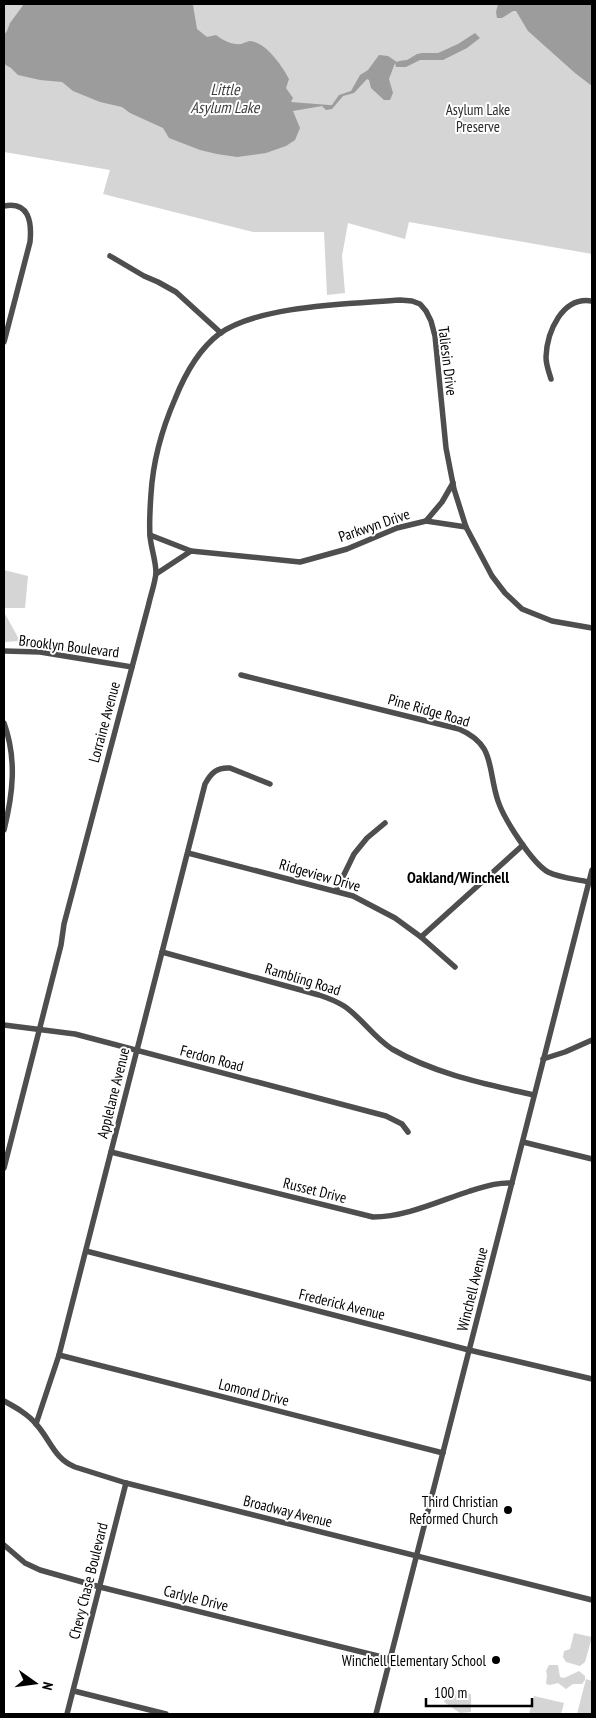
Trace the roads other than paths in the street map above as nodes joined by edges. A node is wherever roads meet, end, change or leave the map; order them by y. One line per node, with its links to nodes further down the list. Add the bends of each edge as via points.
1 (4, 206): 6 (street, via 13,204 22,208 28,216 31,231)
2 (110, 256): 5 (street, via 176,292)
3 (592, 301): 7 (street, via 572,304 553,325 546,357)
4 (256, 316): 5 (street, Lorraine Avenue); 8 (street, Taliesin Drive, via 400,300 420,304 426,310 435,336 443,422)
5 (221, 333): 11 (street, Lorraine Avenue, via 191,365 167,418 153,469)
6 (4, 342)
7 (551, 379)
8 (453, 483): 9 (street); 10 (street, Taliesin Drive)
9 (426, 521): 10 (street, Parkwyn Drive); 12 (street, Parkwyn Drive, via 300,562)
10 (466, 527): 14 (street, via 492,576 522,609 552,621)
11 (150, 535): 12 (street, Parkwyn Drive); 13 (street, Lorraine Avenue)
12 (191, 551): 13 (street)
13 (156, 574): 16 (street, Lorraine Avenue)
14 (592, 628)
15 (4, 652): 16 (street, Brooklyn Boulevard, via 40,652)
16 (132, 666): 31 (street, Lorraine Avenue)
17 (241, 675): 22 (street, Pine Ridge Road, via 469,733 487,753 498,803)
18 (4, 723): 21 (street, via 13,770 12,796)
19 (270, 784): 23 (street, Applelane Avenue, via 230,768 215,771 205,784)
20 (385, 823): 26 (street, via 354,854)
21 (4, 830)
22 (523, 845): 25 (street, Pine Ridge Road, via 549,872); 27 (street)
23 (188, 853): 26 (street, Ridgeview Drive); 28 (street, Applelane Avenue)
24 (592, 870): 25 (street, Winchell Avenue)
25 (589, 882): 34 (street, Winchell Avenue)
26 (336, 890): 27 (street, Ridgeview Drive, via 366,901)
27 (421, 937): 29 (street, Ridgeview Drive)
28 (162, 952): 33 (street, Applelane Avenue); 35 (street, Rambling Road, via 334,1000 346,1006 375,1037 417,1063 476,1082)
29 (455, 967)
30 (4, 1025): 31 (street, Ferdon Road)
31 (39, 1029): 33 (street, Ferdon Road, via 75,1034); 40 (street, Lorraine Avenue)
32 (592, 1040): 34 (street)
33 (137, 1051): 36 (street, Ferdon Road, via 386,1116 402,1124); 38 (street, Applelane Avenue)
34 (544, 1059): 35 (street, Winchell Avenue)
35 (534, 1095): 37 (street, Winchell Avenue)
36 (408, 1132)
37 (523, 1142): 39 (street); 41 (street, Winchell Avenue)
38 (111, 1152): 41 (street, Russet Drive, via 373,1217 399,1214 494,1184); 42 (street, Applelane Avenue)
39 (592, 1159)
40 (4, 1168)
41 (512, 1183): 43 (street, Winchell Avenue)
42 (86, 1251): 43 (street, Frederick Avenue); 44 (street, Applelane Avenue)
43 (469, 1350): 45 (street, Frederick Avenue); 48 (street, Winchell Avenue)
44 (59, 1355): 47 (street, Applelane Avenue); 48 (street, Lomond Drive)
45 (592, 1380)
46 (4, 1401): 47 (street, Broadway Avenue)
47 (36, 1424): 49 (street, Broadway Avenue, via 56,1454 68,1465)
48 (443, 1453): 51 (street, Winchell Avenue)
49 (126, 1483): 51 (street, Broadway Avenue); 52 (street, Chevy Chase Boulevard)
50 (4, 1545): 52 (street, Carlyle Drive, via 33,1568)
51 (416, 1556): 53 (street, Broadway Avenue); 54 (street, Winchell Avenue)
52 (100, 1587): 54 (street, Carlyle Drive); 55 (street, Chevy Chase Boulevard)
53 (592, 1600)
54 (390, 1659): 58 (street, Winchell Avenue)
55 (74, 1691): 56 (street, Chevy Chase Boulevard); 57 (street)
56 (68, 1714)
57 (166, 1714)
58 (376, 1714)

